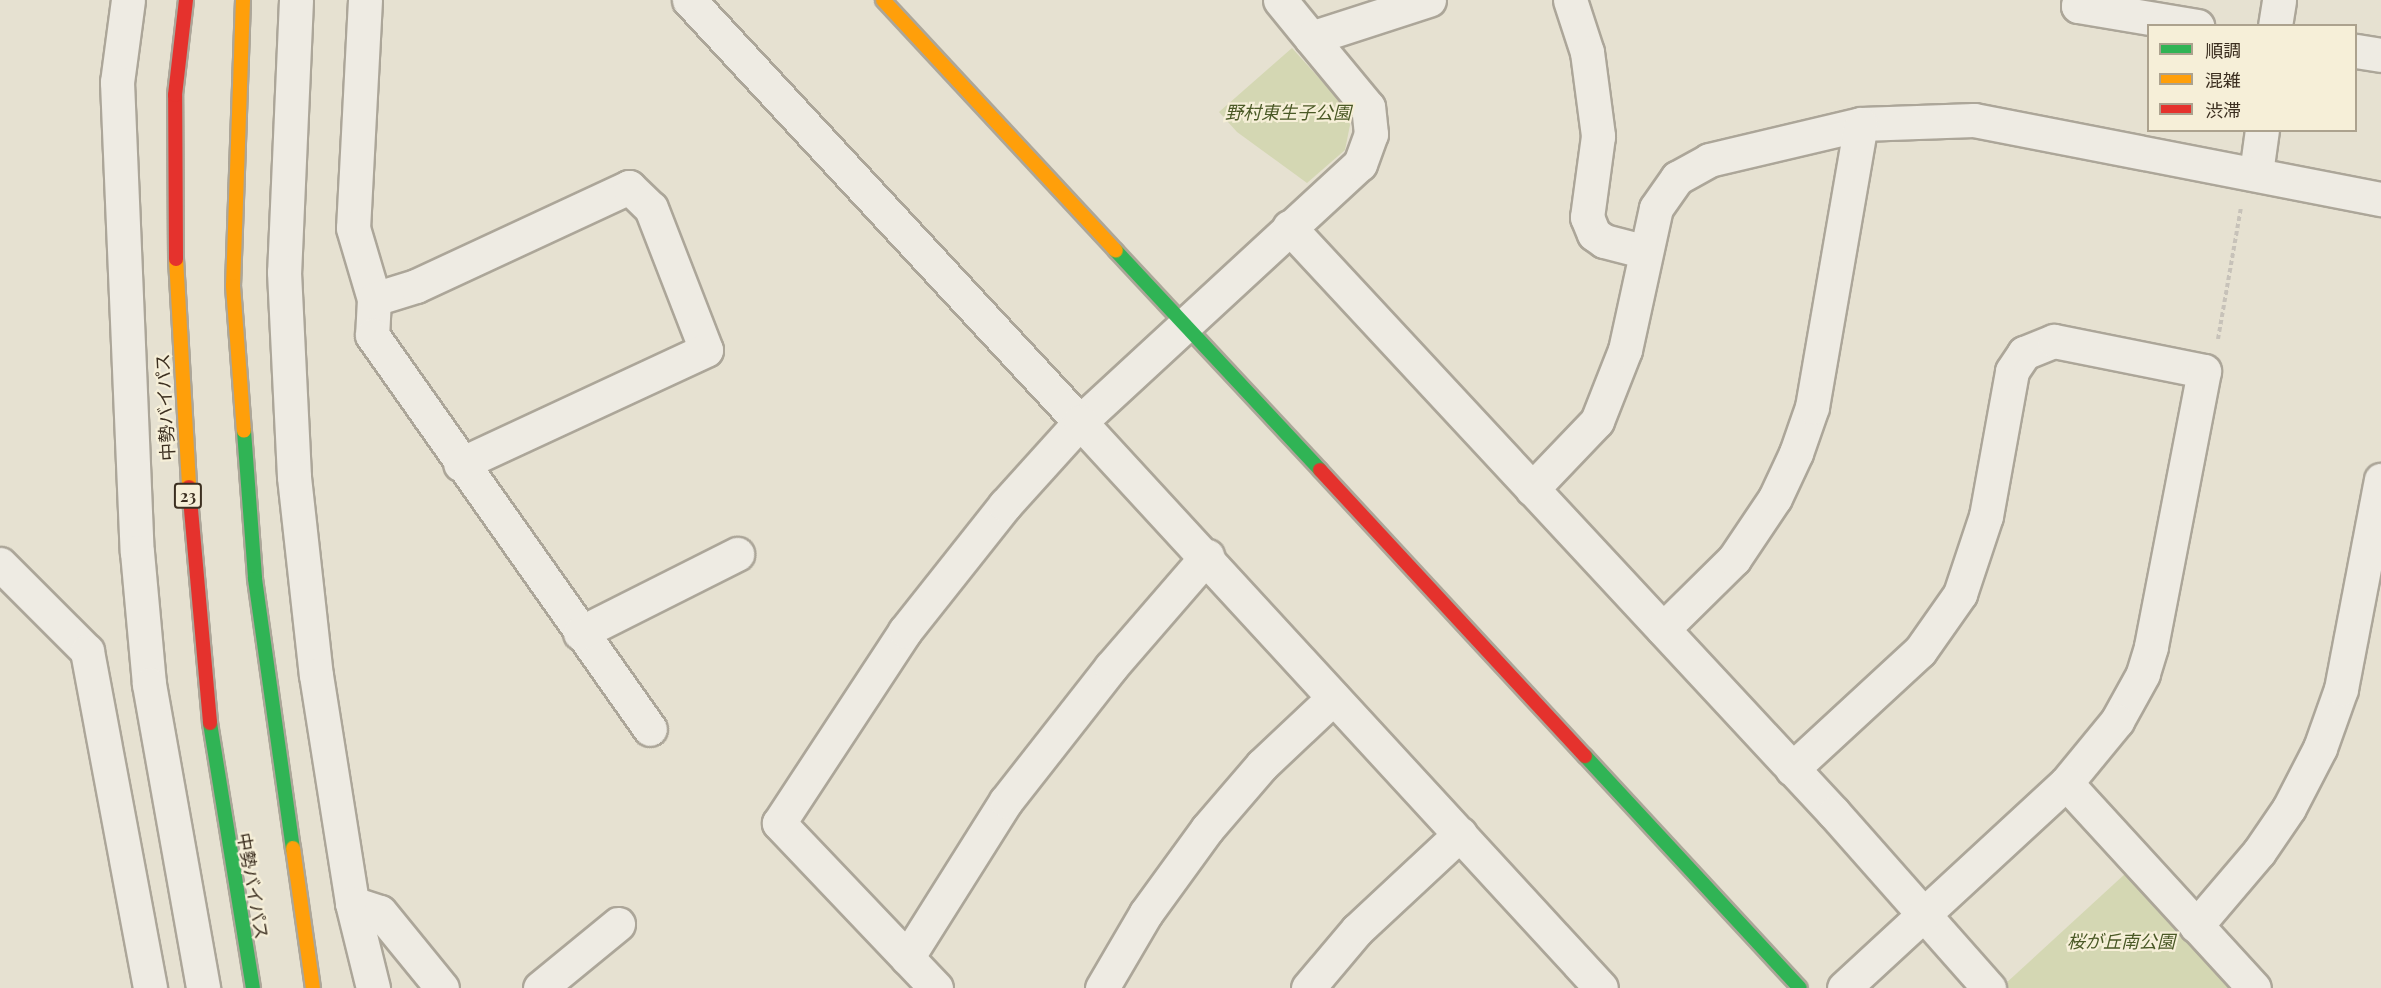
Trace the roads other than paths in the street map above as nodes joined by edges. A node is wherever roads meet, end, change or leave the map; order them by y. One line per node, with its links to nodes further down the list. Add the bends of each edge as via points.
1 (128, 0): 48 (street, via 117,82 137,552 150,684)
2 (186, 0): 49 (main road, 中勢バイパス / 23, via 175,95 174,220 194,588 217,786)
3 (243, 0): 50 (main road, via 232,286 255,579)
4 (296, 0): 41 (street, via 284,272 294,477 316,675)
5 (365, 0): 24 (street, via 353,228)
6 (689, 0): 26 (street)
7 (884, 0): 25 (main road)
8 (1280, 0): 15 (street)
9 (1429, 0): 15 (street)
10 (1570, 0): 23 (street, via 1587,52 1598,136 1587,217 1604,241)
11 (2079, 0): 13 (street, via 2078,6)
12 (2279, 0): 14 (street)
13 (2185, 24)
14 (2275, 24)
15 (1311, 38): 22 (street, via 1361,95 1370,113 1371,134 1360,164)
16 (2357, 51): 17 (street)
17 (2381, 55)
18 (1861, 124): 20 (street, via 1974,120); 23 (street, via 1691,166 1656,208); 34 (street, via 1812,407 1796,453 1775,498 1734,559)
19 (2261, 132): 20 (street)
20 (2246, 171): 21 (street)
21 (2381, 199)
22 (1289, 227): 25 (street); 29 (street)
23 (1643, 251): 29 (street, via 1625,350 1610,395 1597,421)
24 (374, 299): 27 (street, via 372,335); 27 (street, via 416,286 629,187 651,208 706,350)
25 (1186, 324): 26 (street); 57 (main road)
26 (1080, 423): 31 (street); 45 (street, via 1005,505 905,631 779,823)
27 (460, 464): 35 (street)
28 (2381, 480): 33 (street)
29 (1532, 489): 34 (street)
30 (737, 554): 35 (street)
31 (1207, 556): 36 (street); 45 (street, via 1111,667 1006,801)
32 (0, 564): 47 (street, via 87,651)
33 (2370, 603): 44 (street, via 2341,689 2295,798 2259,852)
34 (1663, 629): 38 (street)
35 (580, 633): 37 (street)
36 (1333, 698): 40 (street); 55 (street, via 1262,765 1207,829 1146,913)
37 (650, 729)
38 (1792, 769): 39 (street, via 1920,651 1960,594 1986,516 2012,370 2024,353 2054,342 2205,371 2143,674 2117,722); 42 (street)
39 (2066, 783): 42 (street); 44 (street)
40 (1460, 834): 46 (street); 56 (street, via 1357,930)
41 (352, 903): 51 (street); 52 (street, via 380,912)
42 (1923, 917): 58 (street); 59 (street)
43 (618, 924): 53 (street)
44 (2196, 926): 60 (street)
45 (907, 958): 54 (street)
46 (1584, 982)
47 (150, 988)
48 (203, 988)
49 (253, 988)
50 (313, 988)
51 (373, 988)
52 (442, 988)
53 (540, 988)
54 (936, 988)
55 (1102, 988)
56 (1308, 988)
57 (1800, 988)
58 (1844, 988)
59 (1989, 988)
60 (2254, 988)

